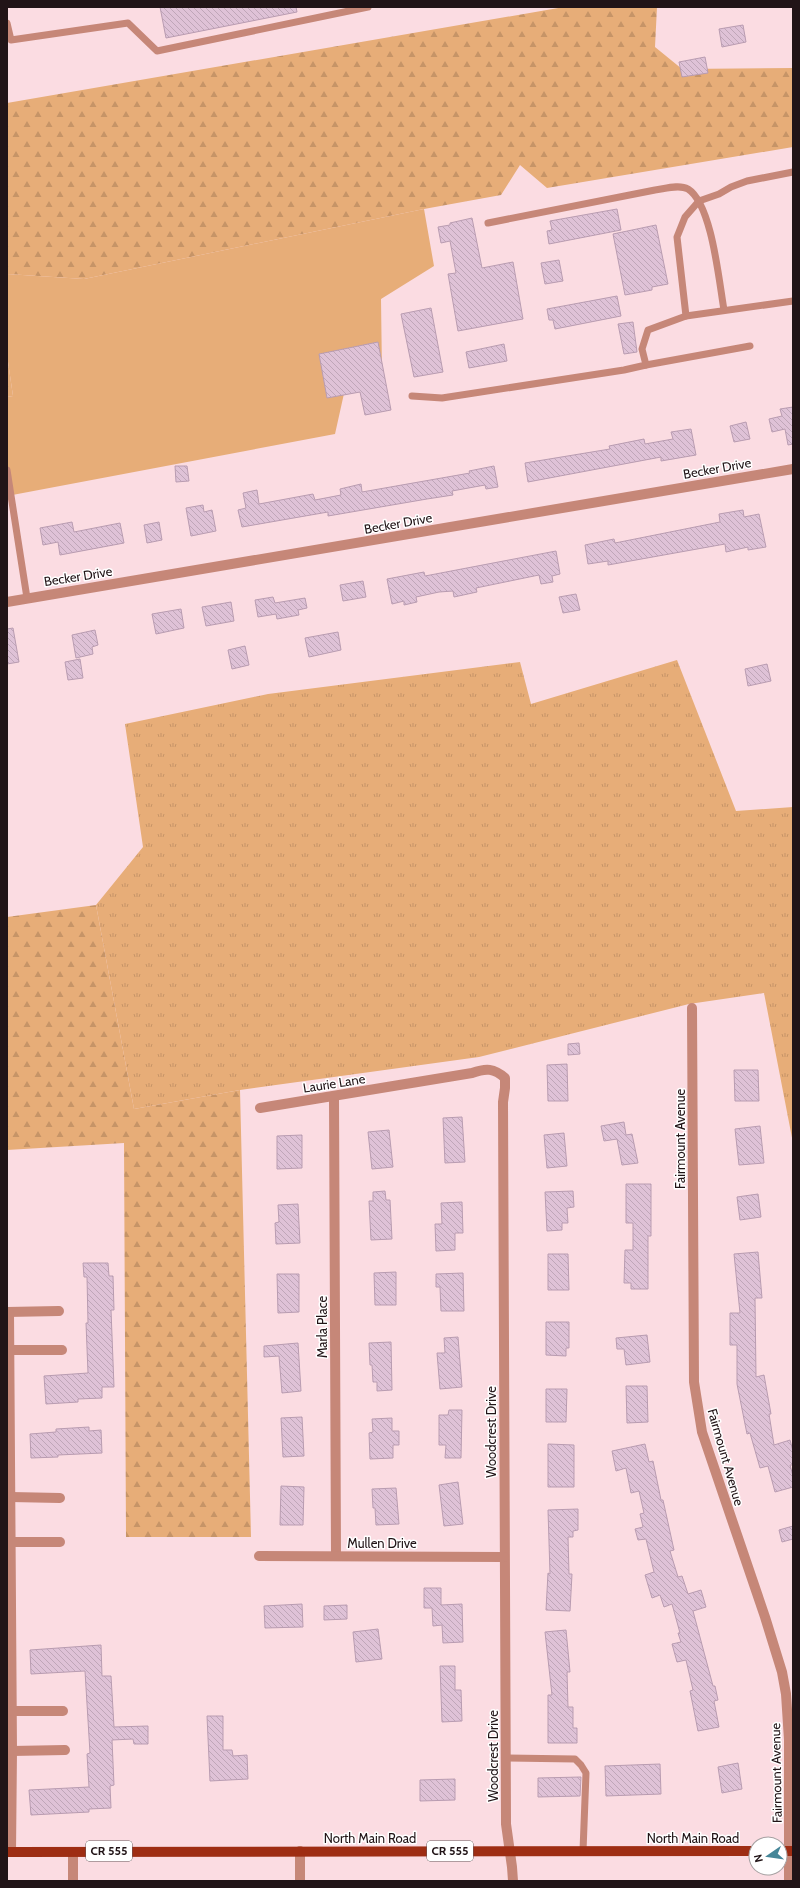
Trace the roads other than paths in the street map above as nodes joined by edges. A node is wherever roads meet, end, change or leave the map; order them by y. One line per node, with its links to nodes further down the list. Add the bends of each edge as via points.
1 (368, 7): 2 (lane, via 157,51 128,23 11,40)
2 (7, 23)
3 (793, 172): 4 (lane, via 747,181)
4 (699, 201): 5 (lane, via 687,189 677,187); 7 (lane, via 708,219); 8 (lane, via 685,217 677,237)
5 (488, 223)
6 (793, 301): 7 (lane)
7 (724, 310): 8 (lane)
8 (686, 316): 10 (lane, via 648,330 642,349)
9 (750, 346): 10 (lane)
10 (646, 365): 11 (lane, via 442,398)
11 (412, 396)
12 (793, 469): 14 (street, Becker Drive)
13 (7, 470): 14 (lane)
14 (27, 598): 15 (street, Becker Drive)
15 (7, 602)
16 (692, 1008): 39 (street, Fairmount Avenue, via 696,1394 702,1432 782,1672 788,1718)
17 (413, 1083): 18 (street, Laurie Lane); 31 (street, Woodcrest Drive, via 493,1069 505,1078)
18 (334, 1097): 19 (street, Laurie Lane); 30 (street, Marla Place)
19 (260, 1108)
20 (59, 1311): 21 (street)
21 (8, 1312): 22 (street)
22 (8, 1350): 23 (street); 24 (street)
23 (62, 1350)
24 (9, 1387): 25 (street)
25 (11, 1497): 26 (street); 27 (street)
26 (60, 1498)
27 (9, 1542): 28 (street); 32 (street)
28 (60, 1542)
29 (259, 1556): 30 (street, Mullen Drive)
30 (336, 1556): 31 (street, Mullen Drive)
31 (504, 1557): 38 (street, Woodcrest Drive)
32 (9, 1583): 33 (street)
33 (9, 1624): 34 (street)
34 (12, 1711): 35 (street); 37 (street)
35 (63, 1711)
36 (65, 1750): 37 (street)
37 (12, 1751): 44 (street)
38 (506, 1758): 41 (street, Woodcrest Drive, via 506,1824); 42 (lane, via 575,1759 581,1765 586,1773)
39 (787, 1836)
40 (300, 1850): 41 (main road, North Main Road / CR 555); 45 (main road, North Main Road / CR 555); 48 (street)
41 (510, 1851): 42 (main road, North Main Road / CR 555); 49 (street, Woodcrest Drive)
42 (583, 1851): 43 (main road, North Main Road / CR 555)
43 (748, 1851)
44 (9, 1852): 45 (main road, North Main Road / CR 555)
45 (73, 1852): 47 (street)
46 (788, 1866): 50 (street, Fairmount Avenue)
47 (73, 1881)
48 (300, 1881)
49 (512, 1881)
50 (789, 1881)

